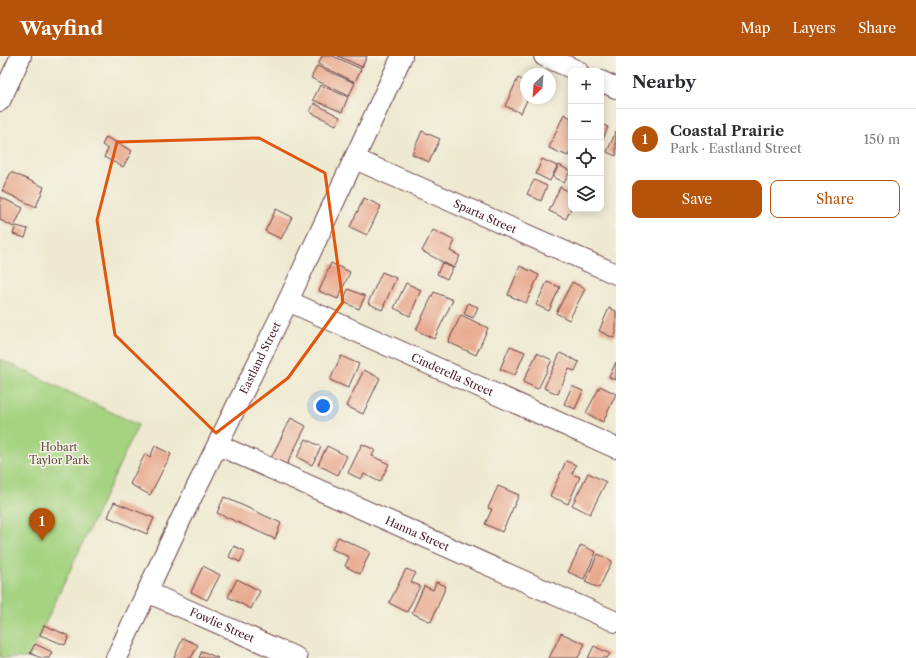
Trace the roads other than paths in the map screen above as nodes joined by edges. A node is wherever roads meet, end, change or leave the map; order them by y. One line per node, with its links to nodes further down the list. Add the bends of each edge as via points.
1 (21, 56): 7 (street)
2 (402, 56): 8 (street, Eastland Street)
3 (544, 56): 4 (street)
4 (571, 68)
5 (604, 82): 6 (street)
6 (616, 88)
7 (0, 101)
8 (354, 159): 9 (street, Sparta Street); 10 (street, Eastland Street)
9 (616, 274)
10 (288, 301): 11 (street, Eastland Street); 12 (street, Cinderella Street)
11 (218, 445): 13 (street, Eastland Street); 14 (street, Hanna Street)
12 (616, 448)
13 (148, 592): 15 (street, Eastland Street); 16 (street, Fowlie Street)
14 (616, 622)
15 (116, 658)
16 (297, 658)

